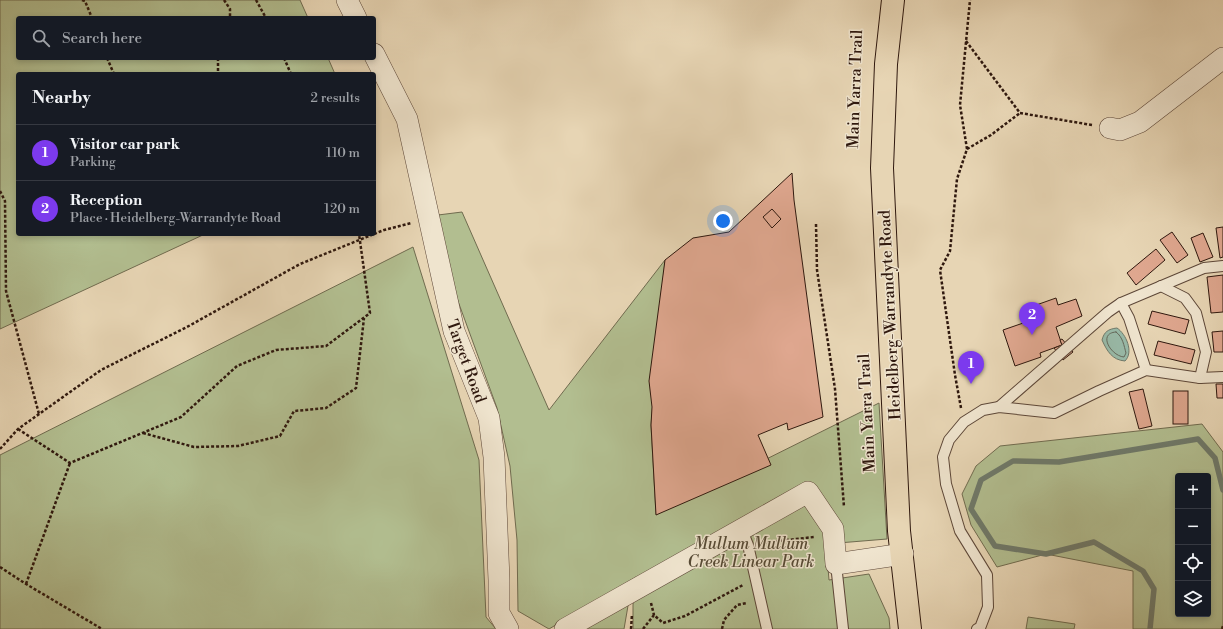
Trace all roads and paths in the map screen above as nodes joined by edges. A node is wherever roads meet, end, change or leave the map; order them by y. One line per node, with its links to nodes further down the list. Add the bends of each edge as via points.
1 (82, 0): 7 (path, via 85,1)
2 (224, 0): 8 (path, via 230,9)
3 (256, 0): 9 (path)
4 (347, 0): 10 (street)
5 (894, 0): 47 (main road, Heidelberg-Warrandyte Road, via 886,64 882,168)
6 (970, 0): 11 (path)
7 (91, 16)
8 (230, 16)
9 (265, 16)
10 (355, 16)
11 (966, 40): 20 (path); 22 (path, via 960,105)
12 (376, 58): 24 (street, Target Road, via 407,119)
13 (1223, 58): 21 (street, via 1140,122 1120,130)
14 (108, 60): 17 (path)
15 (218, 60): 18 (path)
16 (285, 60): 19 (path)
17 (113, 72)
18 (218, 72)
19 (290, 72)
20 (1020, 113): 21 (path); 22 (path)
21 (1110, 128)
22 (967, 149): 39 (path, via 957,179 950,251 940,270)
23 (0, 191): 38 (path, via 5,201 6,291)
24 (428, 218): 26 (path); 56 (street, Target Road, via 454,331 488,418 494,457 499,613)
25 (816, 224): 44 (path, via 817,270 835,389)
26 (376, 233)
27 (359, 236): 29 (path)
28 (369, 236): 29 (path)
29 (360, 240): 33 (path, via 370,313); 38 (path, via 300,264 187,327 101,370)
30 (1223, 266): 31 (lane, via 1204,268)
31 (1161, 286): 32 (lane); 36 (lane, via 1185,298 1196,313 1206,352)
32 (1121, 303): 34 (lane, via 1129,318); 37 (lane)
33 (364, 318): 41 (path, via 326,346 276,350 237,366 181,417); 41 (path, via 356,388 326,408 294,411 280,436 238,446 194,447)
34 (1146, 370): 36 (lane); 37 (lane, via 1054,413)
35 (1223, 377): 36 (lane)
36 (1200, 378)
37 (999, 407): 39 (lane, via 983,410)
38 (39, 414): 40 (path)
39 (964, 422): 64 (lane, via 949,440 943,457 946,484 960,530 987,575 988,606 980,628)
40 (18, 429): 42 (path); 43 (path)
41 (142, 433): 43 (path)
42 (0, 448)
43 (70, 463): 51 (path)
44 (844, 510)
45 (745, 537): 46 (path, via 814,537); 46 (street, via 808,492 834,529); 50 (lane); 57 (street)
46 (835, 542): 48 (street)
47 (903, 554): 48 (street); 63 (main road, Heidelberg-Warrandyte Road)
48 (836, 564): 62 (lane)
49 (0, 567): 51 (path)
50 (756, 577): 52 (lane); 59 (path, via 685,616 663,624 654,614)
51 (26, 584): 55 (path)
52 (761, 600): 60 (path, via 737,605 724,620); 61 (lane)
53 (633, 611): 58 (path)
54 (1223, 626): 65 (path)
55 (102, 629)
56 (508, 629)
57 (565, 629)
58 (631, 629)
59 (643, 629)
60 (722, 629)
61 (767, 629)
62 (843, 629)
63 (910, 629)
64 (977, 629)
65 (1222, 629)

